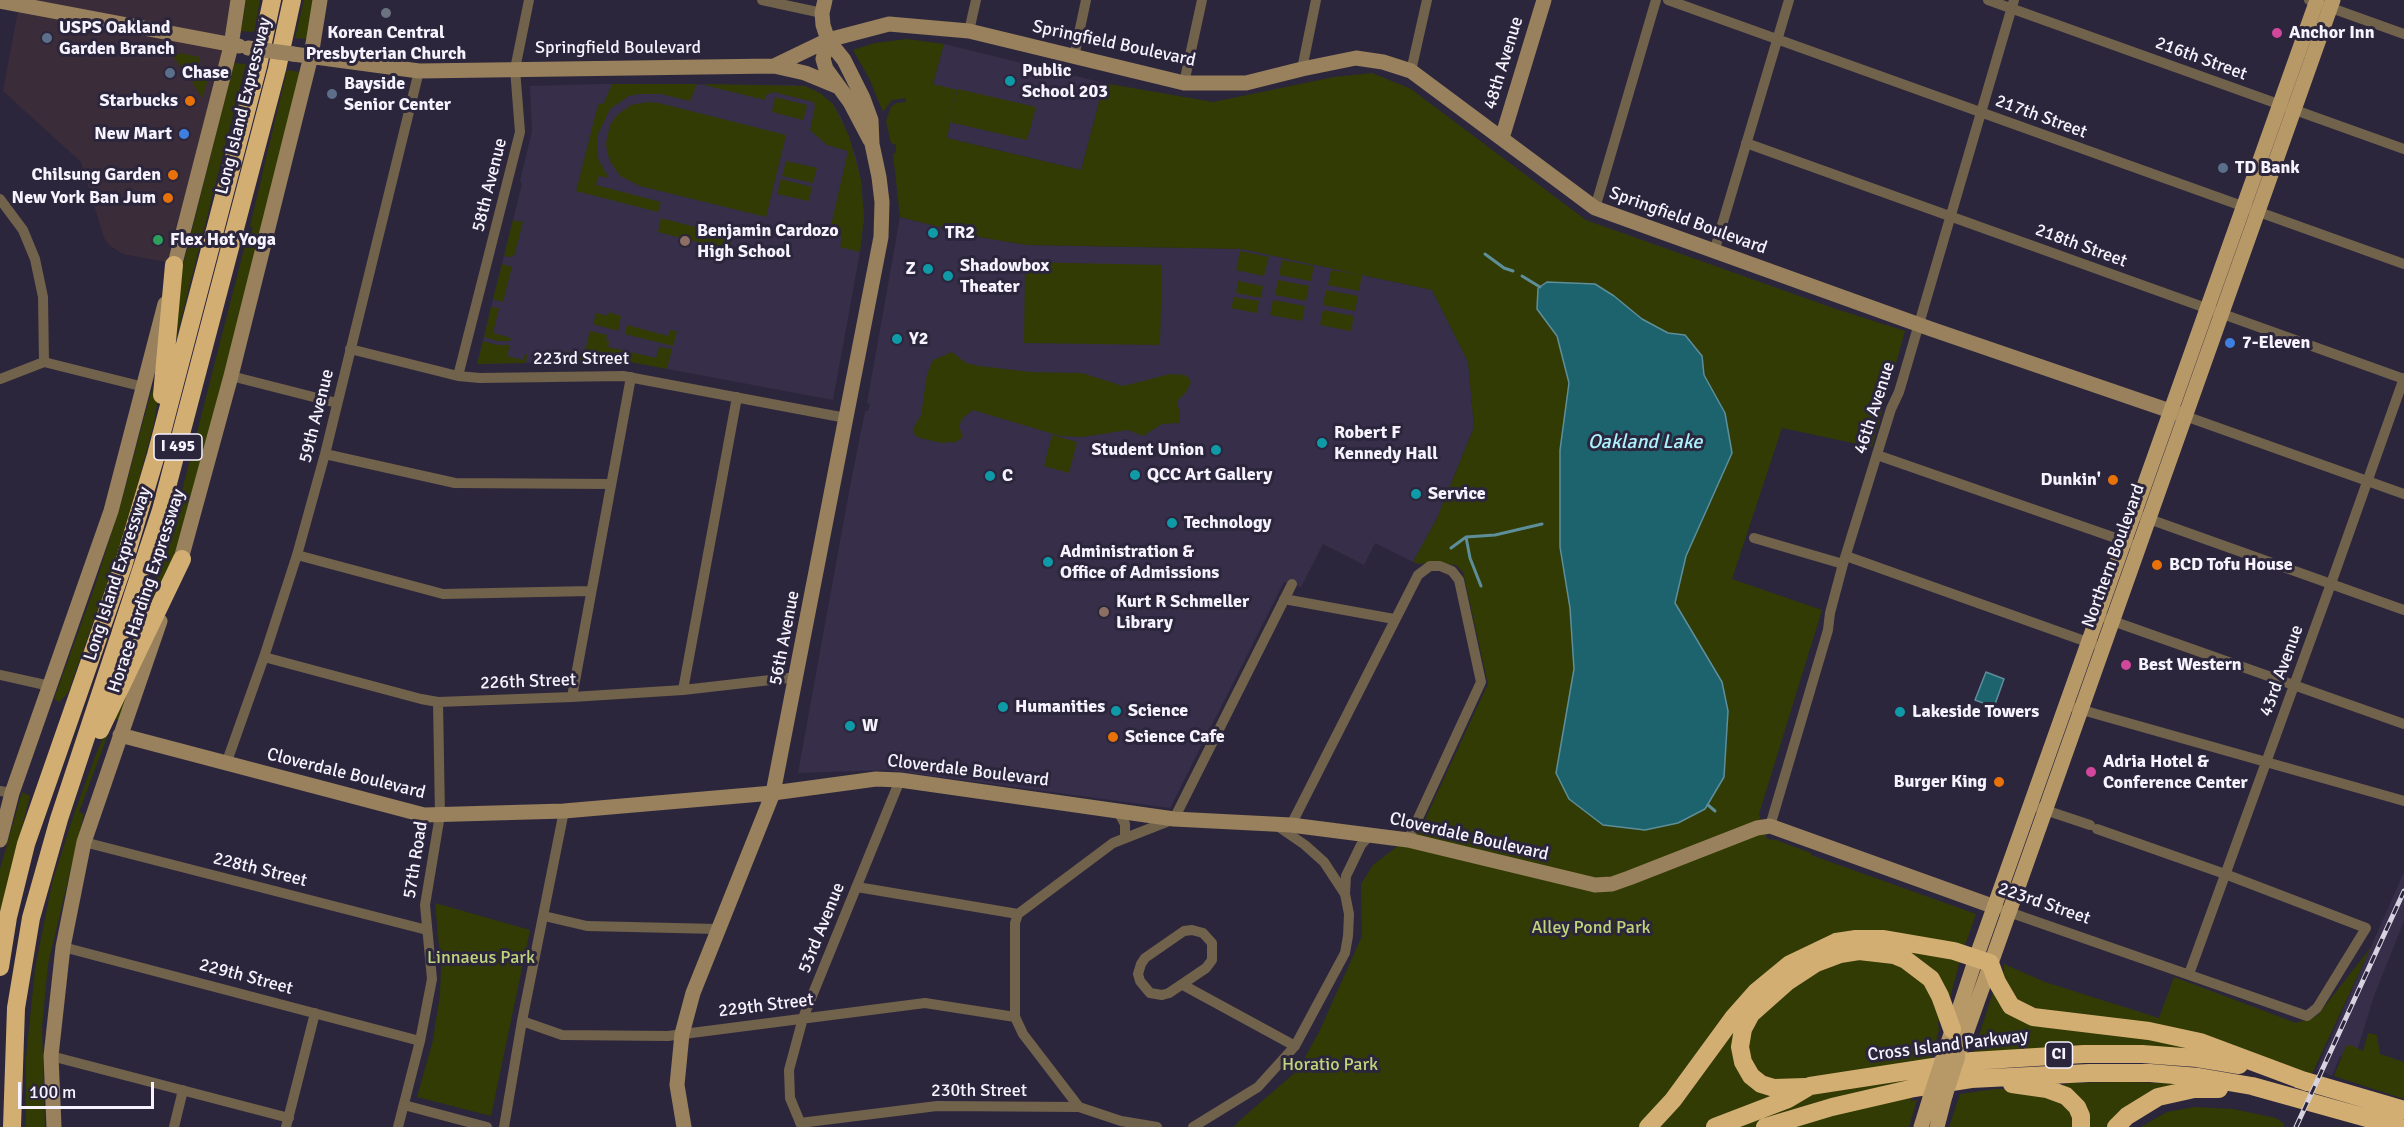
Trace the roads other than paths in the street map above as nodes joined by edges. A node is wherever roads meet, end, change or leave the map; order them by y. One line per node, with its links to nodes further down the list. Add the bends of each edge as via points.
1 (238, 0): 25 (main road)
2 (272, 0): 67 (highway, Long Island Expressway / I 495)
3 (292, 0): 103 (highway, Long Island Expressway / I 495, via 161,510)
4 (320, 0): 26 (main road, Horace Harding Expressway)
5 (529, 0): 29 (street, 58th Avenue)
6 (762, 0): 20 (street)
7 (976, 0): 21 (street)
8 (1086, 0): 27 (street)
9 (1202, 0): 33 (street)
10 (1316, 0): 30 (street)
11 (1427, 0): 32 (street)
12 (1544, 0): 37 (main road, 48th Avenue)
13 (1656, 0): 42 (street)
14 (1668, 0): 23 (street, 217th Street)
15 (1789, 0): 23 (street)
16 (1988, 0): 19 (street, 216th Street)
17 (0, 1): 25 (main road, Springfield Boulevard)
18 (2321, 2): 22 (street); 35 (main road, Northern Boulevard)
19 (2013, 4): 35 (street, 216th Street); 36 (street, 46th Avenue)
20 (823, 6): 24 (main road, 56th Avenue)
21 (969, 31): 24 (main road, Springfield Boulevard, via 889,24); 27 (main road, Springfield Boulevard)
22 (2404, 34)
23 (1777, 39): 36 (street, 217th Street); 38 (street)
24 (828, 40): 28 (main road, Springfield Boulevard); 34 (main road, 56th Avenue, via 823,59 825,69); 39 (main road, 56th Avenue, via 844,60 863,98 871,120)
25 (231, 46): 26 (main road, Springfield Boulevard, bridge); 47 (main road)
26 (311, 56): 31 (main road, Springfield Boulevard); 52 (main road, Horace Harding Expressway)
27 (1074, 57): 33 (main road, Springfield Boulevard)
28 (774, 66): 29 (main road, Springfield Boulevard); 34 (main road)
29 (515, 69): 31 (main road, Springfield Boulevard); 53 (street, 58th Avenue, via 520,132)
30 (1302, 69): 32 (main road, Springfield Boulevard, via 1356,58); 33 (main road, Springfield Boulevard, via 1246,83)
31 (419, 70): 50 (street, 59th Avenue)
32 (1411, 71): 37 (main road, Springfield Boulevard)
33 (1184, 83)
34 (839, 87): 39 (main road, 56th Avenue)
35 (2287, 107): 40 (street, 216th Street); 43 (main road, Northern Boulevard)
36 (1981, 112): 43 (street, 217th Street); 44 (street, 46th Avenue)
37 (1502, 138): 42 (main road, Springfield Boulevard)
38 (1746, 143): 44 (street, 218th Street); 45 (street)
39 (872, 144): 61 (main road, 56th Avenue, via 879,177 881,237)
40 (2404, 149)
41 (0, 199): 51 (street, via 23,230 35,259 43,297)
42 (1594, 208): 45 (main road, Springfield Boulevard)
43 (2251, 209): 46 (street, 217th Street); 48 (main road, Northern Boulevard)
44 (1950, 216): 48 (street, 218th Street); 49 (street, 46th Avenue)
45 (1714, 252): 49 (main road, Springfield Boulevard)
46 (2404, 264)
47 (174, 265): 57 (main road); 67 (highway, via 160,412)
48 (2215, 311): 56 (street, 218th Street); 60 (main road, Northern Boulevard)
49 (1918, 325): 60 (main road, Springfield Boulevard); 63 (street, 46th Avenue)
50 (350, 349): 53 (street, 223rd Street); 59 (street, 59th Avenue)
51 (44, 362): 55 (street); 57 (street)
52 (231, 376): 59 (street); 72 (main road, Horace Harding Expressway)
53 (458, 376): 54 (street, 223rd Street)
54 (631, 377): 58 (street, 223rd Street); 65 (street)
55 (0, 379)
56 (2404, 379): 64 (street, 43rd Avenue)
57 (144, 387): 86 (main road, via 111,511)
58 (737, 397): 61 (street, 223rd Street); 87 (street)
59 (337, 403): 62 (street, 59th Avenue)
60 (2178, 414): 64 (street); 68 (main road, Northern Boulevard)
61 (846, 418): 84 (main road, 56th Avenue)
62 (325, 454): 65 (street, via 455,483); 71 (street, 59th Avenue)
63 (1877, 455): 70 (street); 73 (street, 46th Avenue)
64 (2367, 481): 66 (street); 74 (street, 43rd Avenue)
65 (611, 484): 76 (street)
66 (2404, 494)
67 (142, 503): 118 (highway, Long Island Expressway / I 495, via 33,823)
68 (2142, 516): 70 (main road, Northern Boulevard); 74 (street)
69 (1754, 538): 73 (street)
70 (2132, 544): 79 (main road, Northern Boulevard)
71 (297, 555): 76 (street, via 443,594); 82 (street, 59th Avenue)
72 (182, 559): 92 (main road, Horace Harding Expressway); 103 (highway)
73 (1845, 560): 81 (street); 106 (street, 46th Avenue)
74 (2332, 583): 78 (street); 85 (street, 43rd Avenue)
75 (1292, 584): 77 (street)
76 (591, 591): 88 (street)
77 (1284, 599): 80 (street); 104 (street)
78 (2404, 610)
79 (2105, 618): 81 (main road, Northern Boulevard); 85 (street)
80 (1394, 619): 105 (street); 110 (street, via 1418,575 1440,566 1456,576 1481,682)
81 (2096, 645): 90 (main road, Northern Boulevard)
82 (264, 657): 89 (street, 226th Street); 94 (street, 59th Avenue)
83 (0, 675): 86 (street)
84 (797, 677): 87 (street, 226th Street); 97 (main road, 56th Avenue)
85 (2295, 685): 91 (street); 93 (street, 43rd Avenue)
86 (50, 686): 96 (main road)
87 (683, 690): 88 (street, 226th Street)
88 (572, 697): 89 (street, 226th Street)
89 (438, 702): 102 (street, 57th Road)
90 (2074, 707): 93 (street); 99 (main road, Northern Boulevard)
91 (2404, 724)
92 (120, 735): 94 (main road, Cloverdale Boulevard); 111 (main road, Horace Harding Expressway)
93 (2267, 762): 98 (street); 112 (street, 43rd Avenue)
94 (226, 764): 102 (main road, Cloverdale Boulevard, via 424,815)
95 (900, 780): 97 (main road, Cloverdale Boulevard, via 876,779); 101 (main road, Cloverdale Boulevard); 113 (street, 53rd Avenue)
96 (6, 792): 109 (main road)
97 (773, 793): 100 (main road, Cloverdale Boulevard); 119 (main road, 56th Avenue)
98 (2404, 801)
99 (2038, 808): 112 (street); 115 (main road, Northern Boulevard)
100 (564, 811): 102 (main road, Cloverdale Boulevard); 117 (street)
101 (1119, 813): 104 (main road, Cloverdale Boulevard); 108 (street, via 1125,824)
102 (440, 815): 120 (street, 57th Road, via 424,905)
103 (59, 819): 149 (highway, Long Island Expressway / I 495, via 41,877 22,964 13,1053)
104 (1174, 819): 105 (main road, Cloverdale Boulevard); 108 (street)
105 (1284, 825): 107 (main road, Cloverdale Boulevard); 114 (street, via 1324,862)
106 (1770, 826): 110 (main road, Cloverdale Boulevard, via 1604,885); 115 (main road, 223rd Street)
107 (1369, 836): 110 (main road, Cloverdale Boulevard); 114 (street, via 1346,876)
108 (1125, 837): 116 (street)
109 (0, 840)
110 (1408, 840)
111 (84, 843): 120 (street, 228th Street); 122 (main road, Horace Harding Expressway)
112 (2225, 874): 125 (street, 43rd Avenue); 125 (street, 223rd Street, via 2366,928 2317,1008 2307,1016)
113 (857, 887): 116 (street); 129 (street, 53rd Avenue)
114 (1345, 894): 134 (street, via 1349,914 1344,953)
115 (2002, 910): 123 (main road, Northern Boulevard); 125 (street, 223rd Street)
116 (1018, 914): 128 (street)
117 (544, 916): 119 (street, via 587,926); 130 (street)
118 (8, 917): 121 (highway); 124 (highway, Long Island Expressway / I 495)
119 (718, 929): 132 (main road, 56th Avenue)
120 (427, 930): 133 (street, 57th Road, via 432,979)
121 (0, 940)
122 (63, 947): 127 (street, 229th Street); 135 (main road, Horace Harding Expressway)
123 (1983, 961): 131 (main road, Northern Boulevard); 136 (main road, Northern Boulevard); 138 (highway, via 2011,1006 2033,1017 2150,1030 2200,1042); 158 (highway, via 1954,951 1884,939 1836,942 1815,951 1790,964 1756,992)
124 (0, 967)
125 (2188, 974)
126 (1183, 984): 126 (street, via 1212,960 1212,943 1198,931 1184,932 1145,958 1139,968 1140,981 1150,993 1162,995); 134 (street)
127 (315, 1013): 133 (street, 229th Street); 146 (street)
128 (1015, 1017): 129 (street, 229th Street, via 925,1003); 143 (street, via 1023,1034)
129 (803, 1018): 132 (street, 229th Street); 148 (street, 53rd Avenue, via 789,1070 790,1098)
130 (522, 1021): 132 (street, 229th Street, via 562,1035); 154 (street)
131 (1952, 1029): 136 (main road, Northern Boulevard); 139 (highway, via 1931,980 1900,957 1859,951 1816,963 1751,1014 1740,1047 1743,1062 1761,1084 1774,1088)
132 (682, 1034): 155 (main road, 56th Avenue, via 677,1085)
133 (420, 1041): 142 (street, 57th Road)
134 (1295, 1046): 157 (street, via 1258,1087)
135 (51, 1056): 140 (street); 150 (main road, Horace Harding Expressway)
136 (1950, 1057): 141 (main road, Northern Boulevard, bridge)
137 (1971, 1080): 145 (highway, Cross Island Parkway / CI, via 2090,1073 2199,1077 2252,1086); 160 (highway, Cross Island Parkway / CI, via 1833,1107); 163 (highway, via 2059,1093 2077,1107)
138 (2307, 1082): 139 (highway, Cross Island Parkway / CI, via 2254,1067 2197,1058 2084,1054 1972,1061); 144 (highway, Cross Island Parkway / CI)
139 (1810, 1086): 159 (highway, Cross Island Parkway / CI, via 1788,1099)
140 (183, 1090): 146 (street); 151 (street)
141 (1938, 1097): 161 (main road, Northern Boulevard); 162 (main road, Northern Boulevard)
142 (404, 1105): 152 (street, 57th Road); 153 (street)
143 (1079, 1107): 147 (street, 230th Street); 148 (street, 230th Street, via 937,1106)
144 (2404, 1110)
145 (2365, 1116): 164 (highway, via 2227,1089 2194,1089 2158,1097); 165 (highway, Cross Island Parkway / CI)
146 (287, 1122)
147 (1124, 1124): 156 (street, 230th Street)
148 (801, 1125)
149 (12, 1127)
150 (54, 1127)
151 (174, 1127)
152 (398, 1127)
153 (487, 1127)
154 (504, 1127)
155 (684, 1127)
156 (1156, 1127)
157 (1194, 1127)
158 (1648, 1127)
159 (1715, 1127)
160 (1765, 1127)
161 (1922, 1127)
162 (1937, 1127)
163 (2081, 1127)
164 (2116, 1127)
165 (2399, 1127)

